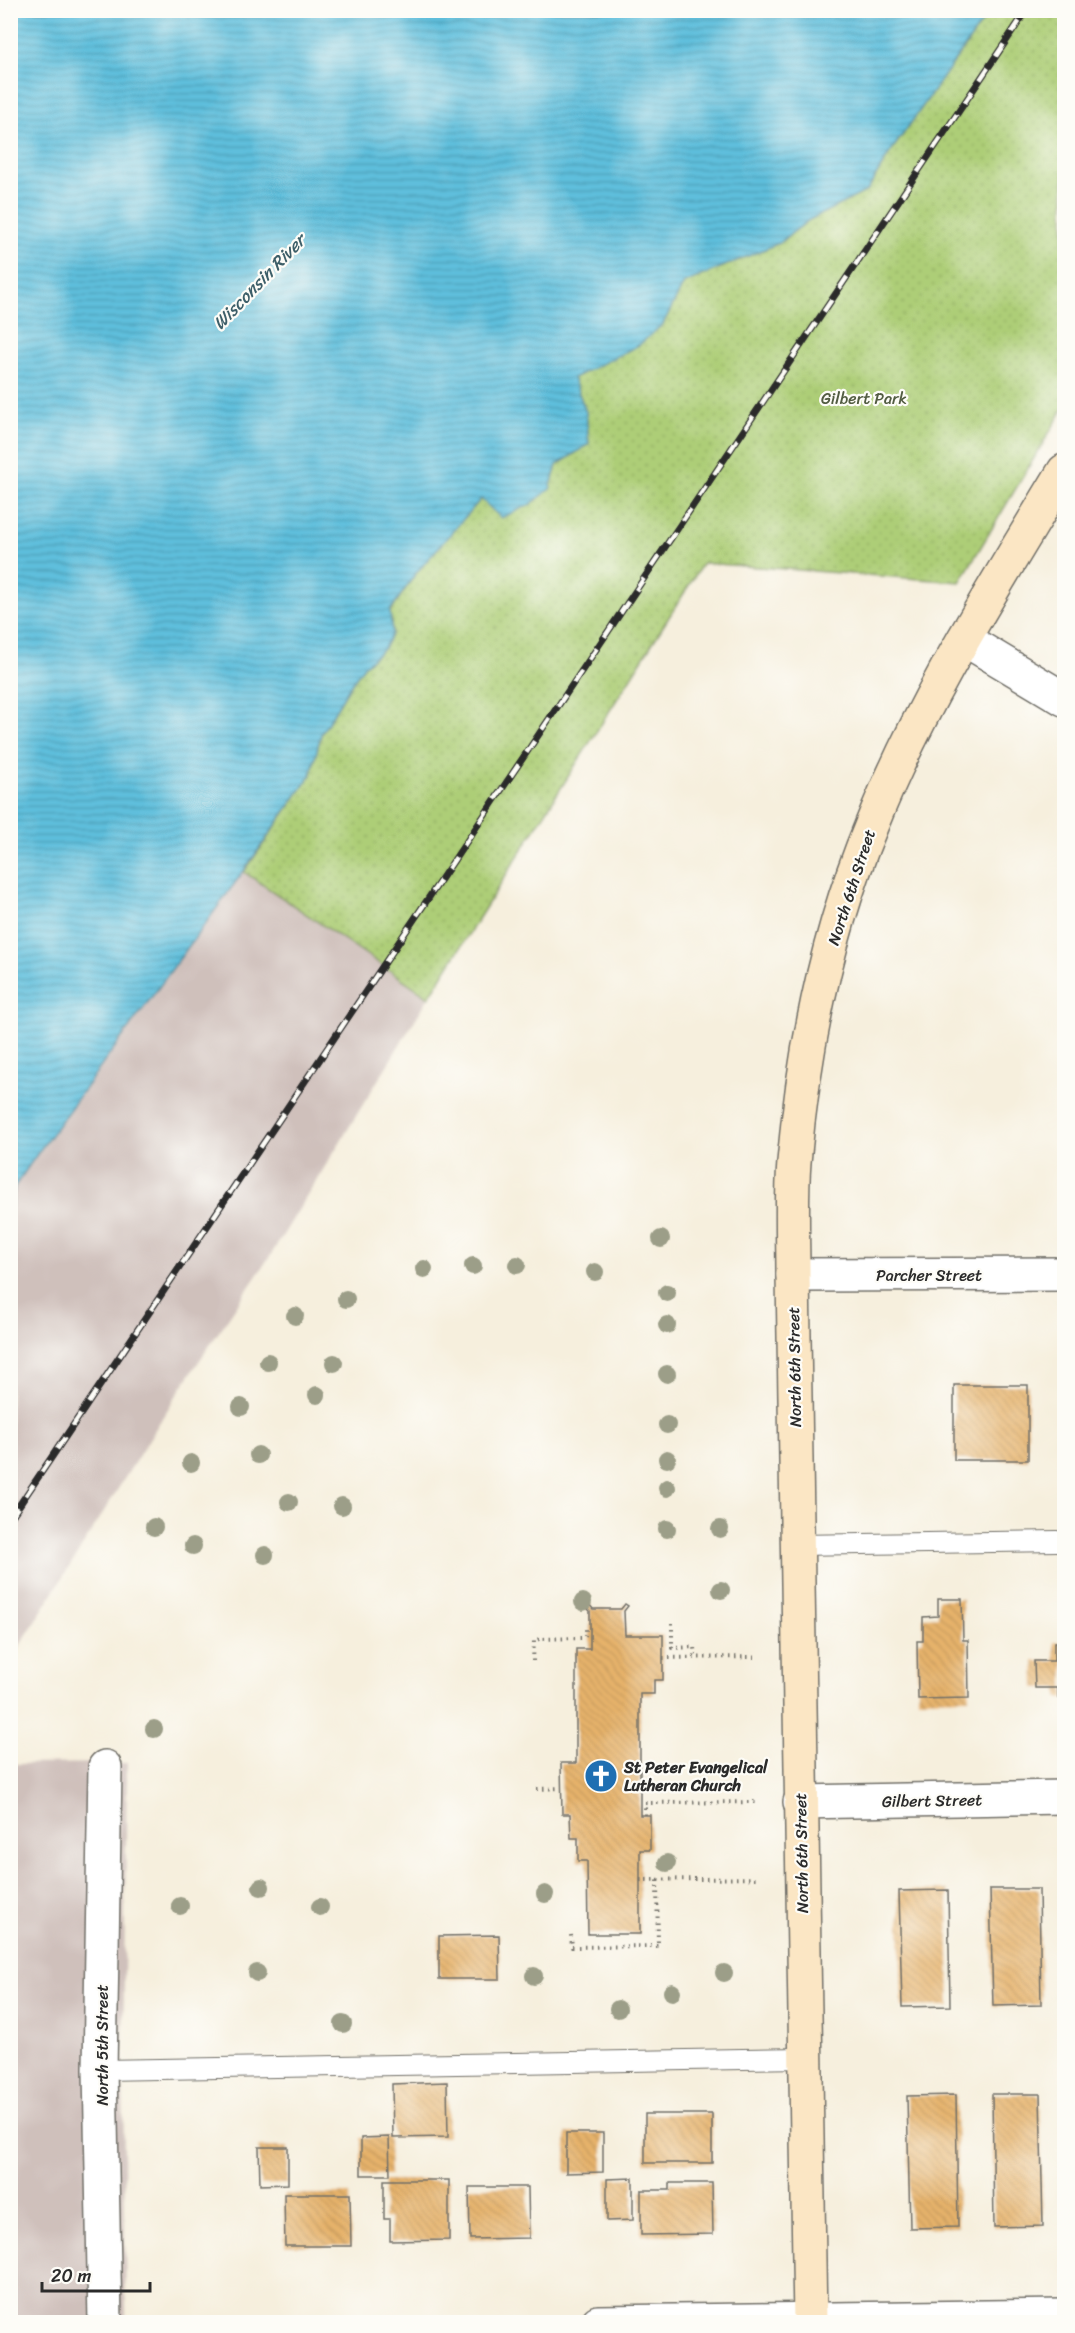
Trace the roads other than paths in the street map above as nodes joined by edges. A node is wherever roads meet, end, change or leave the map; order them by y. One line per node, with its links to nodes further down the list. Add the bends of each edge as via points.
1 (1065, 471): 2 (main road, North 6th Street)
2 (964, 639): 3 (street); 5 (main road, North 6th Street, via 924,710 871,825 827,963 806,1062 794,1164)
3 (1065, 699)
4 (1065, 1274): 5 (street, Parcher Street)
5 (792, 1275): 7 (main road, North 6th Street)
6 (1058, 1541): 7 (lane)
7 (796, 1545): 10 (main road, North 6th Street)
8 (105, 1767): 12 (street, North 5th Street)
9 (1065, 1797): 10 (street, Gilbert Street)
10 (800, 1802): 11 (main road, North 6th Street)
11 (805, 2058): 12 (lane); 16 (main road, North 6th Street)
12 (100, 2070): 14 (street, North 5th Street)
13 (1065, 2316): 16 (street)
14 (105, 2322)
15 (598, 2322): 16 (street)
16 (810, 2322)

